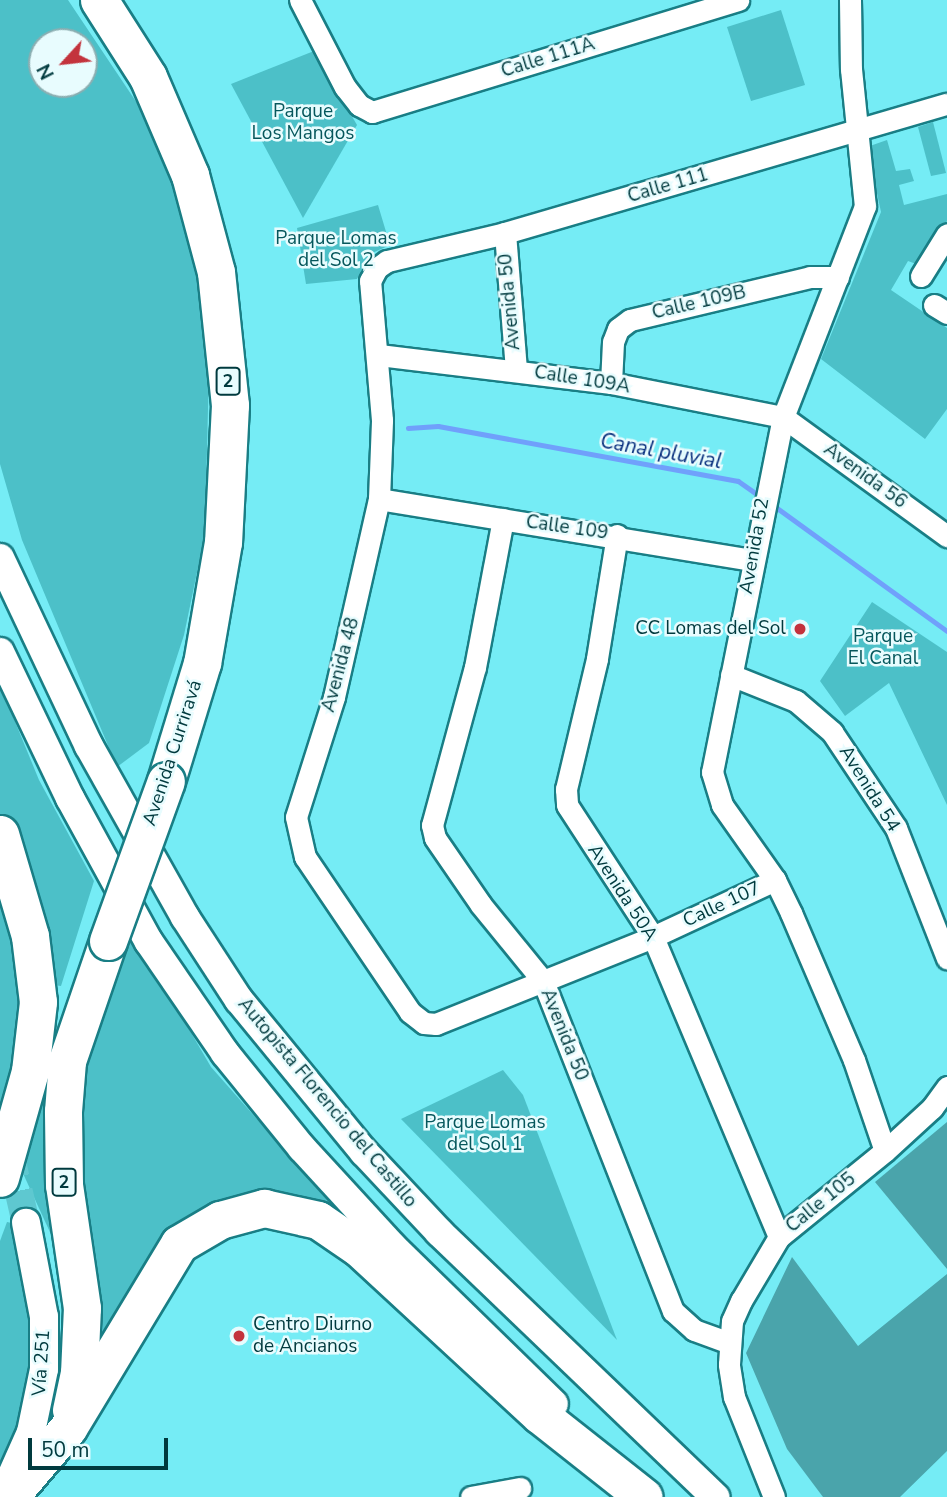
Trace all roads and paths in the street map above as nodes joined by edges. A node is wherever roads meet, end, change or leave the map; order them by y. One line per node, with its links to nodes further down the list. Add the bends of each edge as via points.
1 (99, 0): 36 (highway, Avenida Curriravá / 2, bridge, via 148,77 190,174 216,272 230,405 219,569 202,663 166,781 67,1062 64,1185 82,1308 79,1373)
2 (300, 0): 3 (street, Calle 111A, via 345,87 359,105 372,112)
3 (738, 0)
4 (850, 0): 6 (street, Avenida 52)
5 (947, 104): 6 (street, Calle 111)
6 (858, 132): 7 (street, Calle 111); 11 (street, Avenida 52, via 865,206)
7 (505, 233): 9 (street, Calle 111); 13 (street, Avenida 50)
8 (947, 234): 10 (street)
9 (387, 261): 12 (street, Avenida 48, via 370,281)
10 (921, 276)
11 (838, 277): 14 (street, Calle 109B, via 810,277 630,320 618,329 613,342); 15 (street, Avenida 52)
12 (379, 355): 13 (street, Calle 109A); 16 (street, Avenida 48)
13 (516, 370): 14 (street, Calle 109A)
14 (611, 383): 15 (street, Calle 109A)
15 (783, 417): 19 (street, Avenida 56); 21 (street, Avenida 52)
16 (379, 499): 17 (street, Calle 109); 29 (street, Avenida 48, via 337,685 296,817 298,840 410,1012 424,1023)
17 (503, 519): 18 (street, Calle 109); 28 (street, Avenida 50, via 475,667 432,825 435,838 481,905)
18 (617, 536): 21 (street, Calle 109); 26 (street, Avenida 50A, via 597,659 566,789 567,805)
19 (947, 536)
20 (0, 558): 44 (main road, Autopista Florencio del Castillo, via 89,746 185,917 239,1000 364,1152 439,1232)
21 (753, 560): 23 (street, Avenida 52)
22 (0, 652): 43 (main road, via 70,798 149,942 225,1054 302,1148 392,1246)
23 (731, 676): 25 (street, Avenida 52, via 712,772 714,789); 27 (street, Avenida 54, via 796,701 832,732 896,828)
24 (0, 834): 32 (highway, via 30,936 38,1002 30,1072)
25 (775, 880): 26 (street, Calle 107); 31 (street, Avenida 52, via 854,1060)
26 (653, 937): 28 (street, Calle 107); 34 (street, Avenida 50A)
27 (947, 958)
28 (543, 981): 29 (street, Calle 107); 35 (street, Avenida 50, via 673,1311 694,1330)
29 (436, 1024)
30 (947, 1087): 31 (street, Calle 105, via 932,1108)
31 (884, 1151): 34 (street, Calle 105)
32 (0, 1178)
33 (26, 1223): 38 (main road, Vía 251, via 44,1317 44,1369 32,1432)
34 (779, 1237): 35 (street, Calle 105, via 741,1301)
35 (729, 1343): 45 (street, via 734,1397)
36 (68, 1428): 39 (highway, Avenida Curriravá / 2); 40 (main road); 42 (highway, via 179,1244 220,1220 264,1208 318,1220 359,1248 540,1415)
37 (520, 1488): 41 (street)
38 (0, 1497)
39 (9, 1497)
40 (26, 1497)
41 (471, 1497)
42 (644, 1497)
43 (653, 1497)
44 (715, 1497)
45 (774, 1497)

